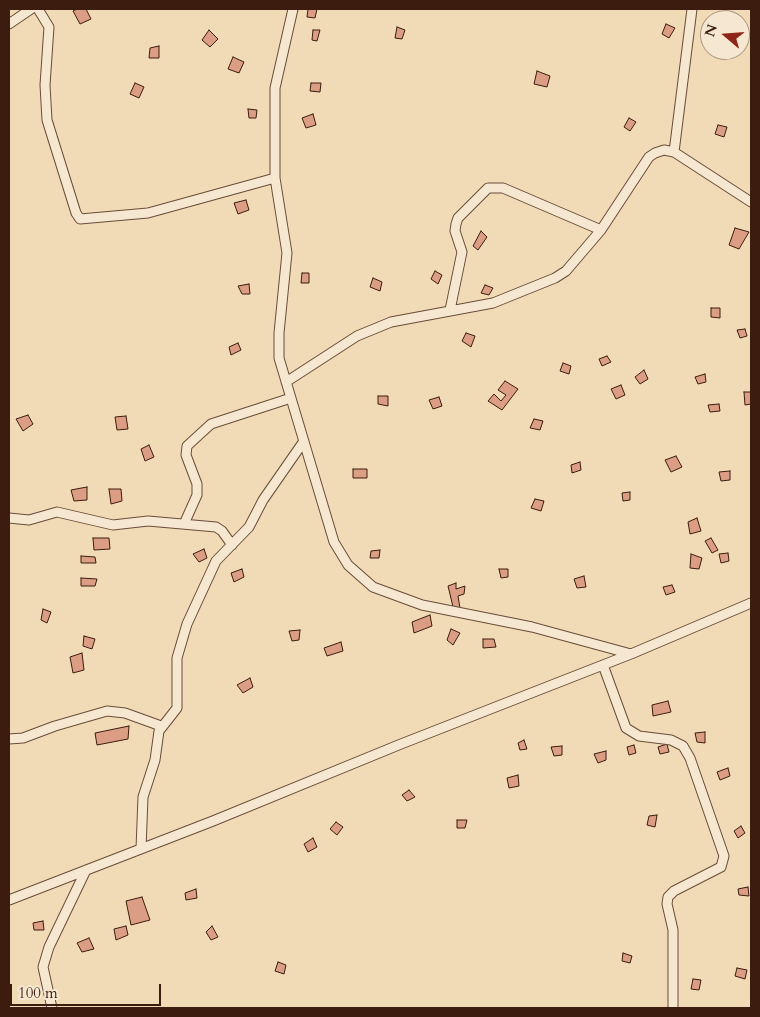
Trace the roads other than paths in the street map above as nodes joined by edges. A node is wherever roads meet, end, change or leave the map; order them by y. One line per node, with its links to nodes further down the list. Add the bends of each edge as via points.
1 (31, 9): 5 (street)
2 (38, 9): 7 (street, via 49,27 45,85 47,120 80,219 148,213)
3 (292, 9): 7 (street, via 275,88)
4 (692, 9): 6 (street)
5 (9, 24)
6 (674, 152): 8 (street); 9 (street, via 664,150 649,157)
7 (275, 178): 11 (street, via 288,252 279,333 279,358)
8 (751, 202)
9 (601, 230): 10 (street, via 566,271 555,278 493,303); 10 (street, via 503,188 488,188 456,224 462,252)
10 (450, 310): 11 (street, via 391,322 357,336)
11 (286, 382): 12 (street)
12 (291, 398): 13 (street); 15 (street, via 211,424 187,446 186,454 198,484 197,495)
13 (304, 441): 16 (street, via 263,500 249,527); 18 (street, via 334,542 348,566 373,586 422,606 532,627)
14 (9, 518): 15 (street, via 28,520 58,512 104,524 148,521)
15 (184, 524): 16 (street, via 220,528)
16 (232, 545): 20 (street, via 216,561 186,624 177,658 176,708)
17 (751, 603): 18 (street)
18 (631, 654): 19 (street)
19 (603, 665): 22 (street); 26 (street, via 626,728 639,736 671,740 683,746 724,856 721,867 668,897 673,930)
20 (162, 726): 21 (street, via 125,713 107,711 23,738); 22 (street, via 153,770 143,797)
21 (9, 739)
22 (141, 849): 23 (street)
23 (86, 870): 24 (street); 25 (street, via 43,967)
24 (9, 900)
25 (52, 1008)
26 (673, 1008)

